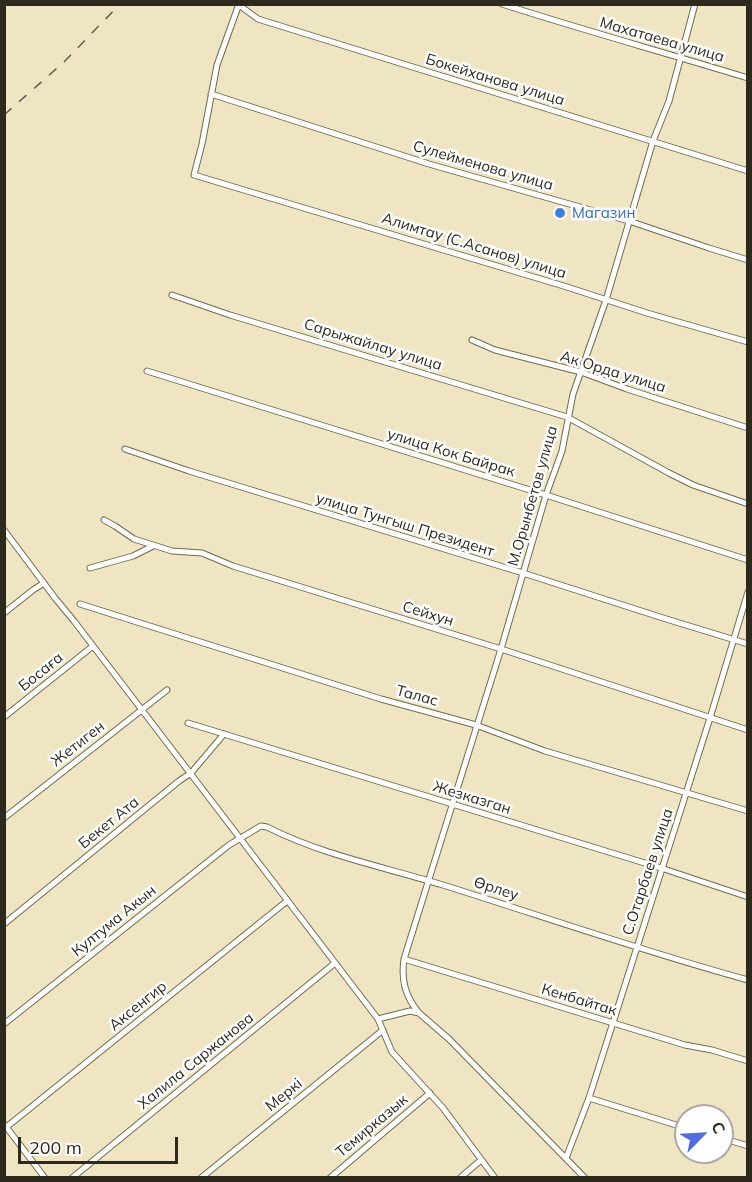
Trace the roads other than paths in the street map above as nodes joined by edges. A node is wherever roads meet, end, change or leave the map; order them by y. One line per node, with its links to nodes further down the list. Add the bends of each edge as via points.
1 (502, 4): 4 (street, Махатаева улица)
2 (695, 4): 4 (street, М.Орынбетов улица)
3 (239, 5): 6 (street); 7 (street, Бокейханова улица, via 258,19)
4 (680, 57): 5 (street, Махатаева улица); 7 (street, М.Орынбетов улица)
5 (747, 78)
6 (211, 94): 9 (street, Сулейменова улица, via 429,164); 12 (street, Алимтау (С.Асанов) улица, via 194,175)
7 (653, 141): 8 (street, Бокейханова улица); 9 (street, М.Орынбетов улица)
8 (747, 171)
9 (629, 221): 10 (street, Сулейменова улица); 12 (street, М.Орынбетов улица)
10 (747, 260)
11 (172, 296): 17 (street, Сарыжайлау улица)
12 (606, 300): 14 (street, Алимтау (С.Асанов) улица); 16 (street, М.Орынбетов улица)
13 (471, 340): 16 (street, Ак Орда улица)
14 (747, 342)
15 (147, 371): 20 (street, улица Кок Байрак)
16 (580, 372): 17 (street, М.Орынбетов улица); 18 (street, Ак Орда улица)
17 (567, 417): 20 (street, М.Орынбетов улица, via 562,451); 21 (street, Сарыжайлау улица, via 693,485)
18 (747, 428)
19 (125, 449): 27 (street, улица Тунгыш Президент)
20 (546, 495): 25 (street, улица Кок Байрак); 27 (street, М.Орынбетов улица)
21 (747, 504)
22 (104, 520): 24 (street, Сейхун)
23 (4, 530): 28 (street)
24 (153, 546): 26 (street); 35 (street, Сейхун, via 202,553)
25 (747, 560)
26 (90, 568)
27 (523, 573): 32 (street, улица Тунгыш Президент); 35 (street, М.Орынбетов улица)
28 (44, 583): 31 (street); 34 (street)
29 (747, 592): 32 (street, С.Отарбаев улица)
30 (80, 604): 41 (street, Талас)
31 (4, 613)
32 (734, 639): 33 (street, улица Тунгыш Президент); 39 (street, С.Отарбаев улица)
33 (747, 644)
34 (93, 646): 37 (street); 38 (street, Босаға)
35 (501, 649): 39 (street, Сейхун); 41 (street, М.Орынбетов улица)
36 (167, 690): 37 (street, Жетиген)
37 (142, 710): 44 (street); 48 (street, Жетиген)
38 (4, 717)
39 (710, 718): 42 (street, Сейхун); 45 (street, С.Отарбаев улица)
40 (188, 723): 43 (street, Жезказган)
41 (476, 725): 45 (street, Талас, via 545,751); 46 (street, М.Орынбетов улица)
42 (747, 730)
43 (224, 734): 44 (street, Бекет Ата); 46 (street, Жезказган)
44 (191, 773): 49 (street); 54 (street, Бекет Ата)
45 (686, 792): 47 (street, Талас); 50 (street, С.Отарбаев улица)
46 (452, 804): 50 (street, Жезказган); 51 (street, М.Орынбетов улица)
47 (747, 811)
48 (4, 818)
49 (240, 839): 51 (street, Өрлеу, via 261,826 267,827 304,844); 53 (street); 62 (street, Култума Акын)
50 (662, 868): 52 (street, Жезказган); 55 (street, С.Отарбаев улица)
51 (428, 880): 55 (street, Өрлеу); 56 (street, М.Орынбетов улица)
52 (747, 897)
53 (287, 901): 57 (street); 68 (street, Аксенгир)
54 (4, 924)
55 (637, 946): 58 (street, Өрлеу); 61 (street, С.Отарбаев улица)
56 (404, 959): 59 (street, М.Орынбетов улица, via 406,994); 61 (street, Кенбайтак)
57 (335, 963): 60 (street); 72 (street, Халила Саржанова)
58 (747, 980)
59 (419, 1013): 60 (street, via 410,1011); 69 (street)
60 (378, 1019): 63 (street)
61 (613, 1023): 64 (street, Кенбайтак); 66 (street, С.Отарбаев улица)
62 (4, 1024)
63 (383, 1030): 65 (street, via 392,1052); 73 (street, Меркі)
64 (747, 1061)
65 (430, 1093): 70 (street); 74 (street, Темирказык)
66 (589, 1098): 67 (street); 69 (street, С.Отарбаев улица)
67 (674, 1124)
68 (5, 1127): 71 (street)
69 (566, 1158): 77 (street)
70 (481, 1160): 75 (street); 76 (street)
71 (45, 1178)
72 (72, 1178)
73 (201, 1178)
74 (330, 1178)
75 (460, 1178)
76 (495, 1178)
77 (585, 1178)

